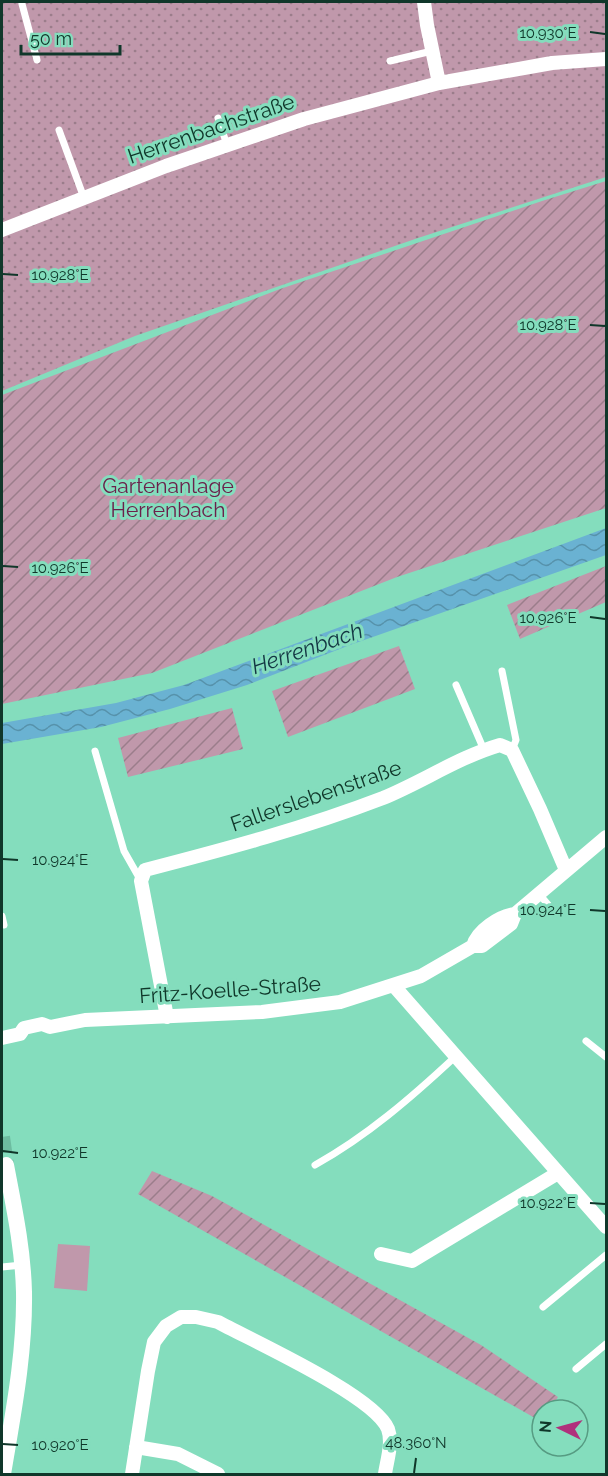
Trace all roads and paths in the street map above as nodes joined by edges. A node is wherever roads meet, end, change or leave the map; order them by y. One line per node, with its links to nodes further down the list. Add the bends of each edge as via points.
1 (424, 2): 3 (street)
2 (22, 4): 5 (lane)
3 (432, 51): 6 (lane); 7 (street)
4 (606, 59): 7 (street, Herrenbachstraße, via 552,63)
5 (37, 60)
6 (390, 61)
7 (439, 83): 10 (street, Herrenbachstraße, via 304,119)
8 (218, 118): 10 (lane)
9 (59, 130): 11 (lane)
10 (226, 145): 11 (street, Herrenbachstraße)
11 (84, 198): 12 (street, Herrenbachstraße)
12 (2, 230)
13 (502, 671): 16 (lane, via 516,740)
14 (456, 685): 15 (lane)
15 (484, 750): 16 (street, Fallerslebenstraße, via 500,745); 20 (street, Fallerslebenstraße, via 409,788 318,822 145,870)
16 (512, 750): 19 (street)
17 (95, 751): 20 (lane, via 124,850)
18 (606, 837): 19 (street, Fritz-Koelle-Straße)
19 (566, 870): 21 (street, Fritz-Koelle-Straße)
20 (141, 881): 26 (street)
21 (539, 894): 22 (lane); 25 (street, Fritz-Koelle-Straße, via 476,937 473,946 421,976)
22 (551, 908)
23 (2, 916): 24 (lane)
24 (4, 925)
25 (394, 986): 26 (street, Fritz-Koelle-Straße, via 340,1002 291,1010); 29 (street)
26 (167, 1017): 27 (street, Fritz-Koelle-Straße, via 85,1020 26,1037 20,1034)
27 (2, 1038)
28 (586, 1041): 30 (lane)
29 (456, 1056): 32 (lane, via 363,1135); 33 (street)
30 (606, 1057)
31 (6, 1165): 37 (street)
32 (315, 1165)
33 (558, 1173): 34 (street); 35 (street, via 412,1261)
34 (606, 1227)
35 (381, 1254)
36 (606, 1255): 39 (lane)
37 (22, 1265): 38 (lane); 43 (street, via 22,1348)
38 (2, 1267)
39 (543, 1307)
40 (606, 1344): 41 (lane)
41 (576, 1369)
42 (136, 1447): 44 (street); 45 (street, via 178,1454); 46 (street, via 154,1342 166,1326 181,1317 196,1317 218,1322 354,1394 376,1412 391,1438)
43 (3, 1474)
44 (132, 1474)
45 (218, 1474)
46 (385, 1474)

